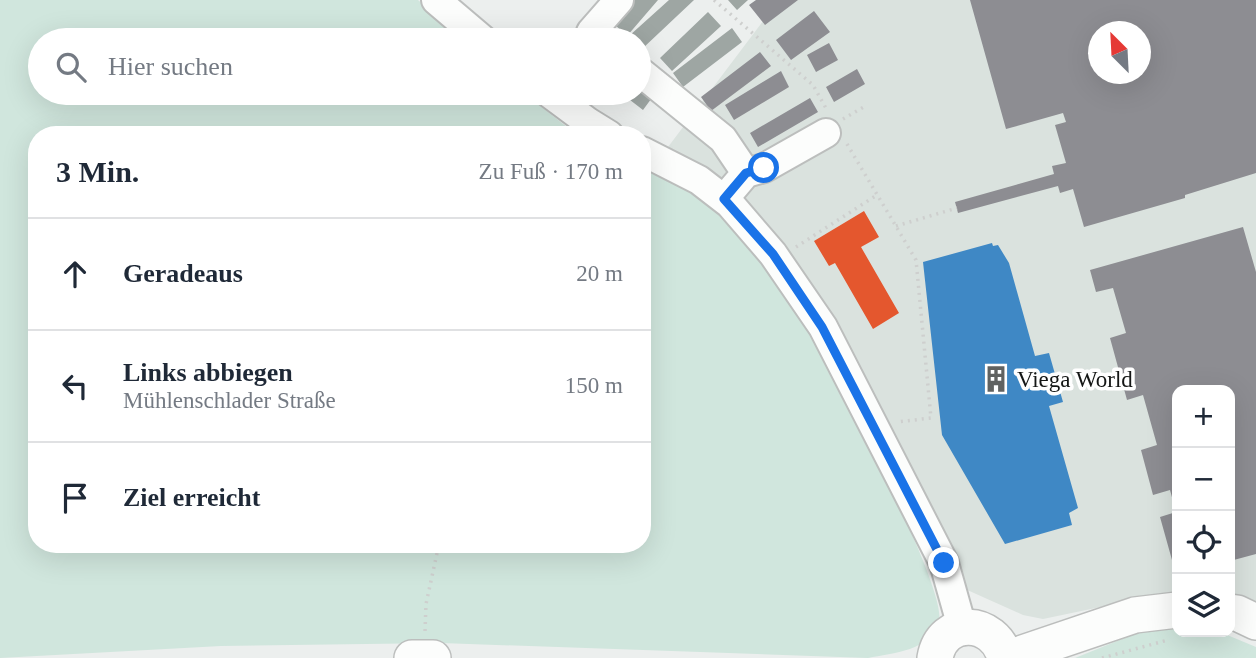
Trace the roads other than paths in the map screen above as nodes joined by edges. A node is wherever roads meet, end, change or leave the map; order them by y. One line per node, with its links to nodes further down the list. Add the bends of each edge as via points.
1 (436, 0): 3 (street)
2 (619, 0): 4 (street)
3 (469, 28)
4 (594, 28)
5 (651, 81): 10 (street, via 723,139)
6 (565, 105): 7 (street)
7 (594, 126)
8 (833, 126): 10 (street, via 764,168)
9 (651, 156): 11 (street, via 699,180)
10 (746, 173): 11 (street)
11 (724, 199): 15 (street, via 773,254 822,327 944,563)
12 (1235, 613): 13 (main road)
13 (1256, 622)
14 (1172, 624): 20 (main road, via 1135,615)
15 (962, 627): 19 (main road, via 939,644); 20 (main road, via 987,631)
16 (412, 658): 17 (main road)
17 (423, 658): 18 (main road)
18 (433, 658)
19 (935, 658)
20 (1006, 658)

